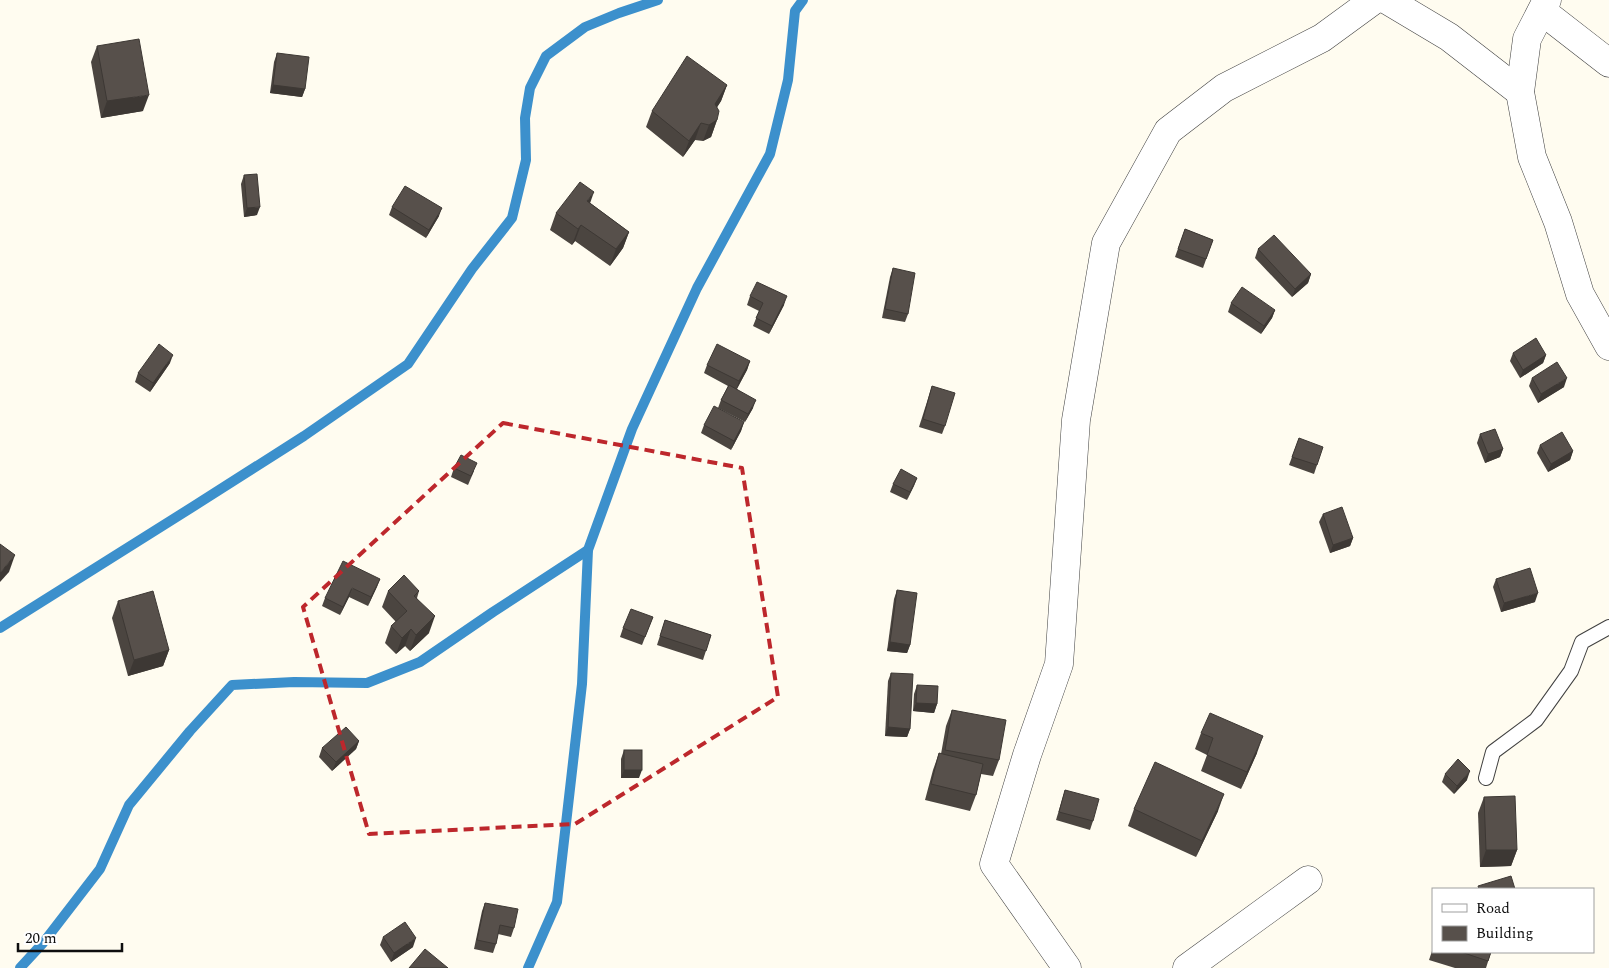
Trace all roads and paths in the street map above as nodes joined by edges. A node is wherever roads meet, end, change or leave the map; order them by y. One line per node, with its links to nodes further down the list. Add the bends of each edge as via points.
1 (1374, 0): 10 (street, via 1322,38 1224,88 1168,131 1106,243 1076,420 1059,664 994,864)
2 (1387, 0): 5 (street, via 1449,37)
3 (1544, 6): 4 (street); 5 (street, via 1527,39)
4 (1609, 63)
5 (1520, 92): 6 (street, via 1532,157 1558,222 1580,294)
6 (1609, 346)
7 (1609, 626): 8 (lane, via 1582,642 1571,670 1536,720 1494,752)
8 (1486, 778)
9 (1308, 880): 11 (street)
10 (1067, 968)
11 (1187, 968)

